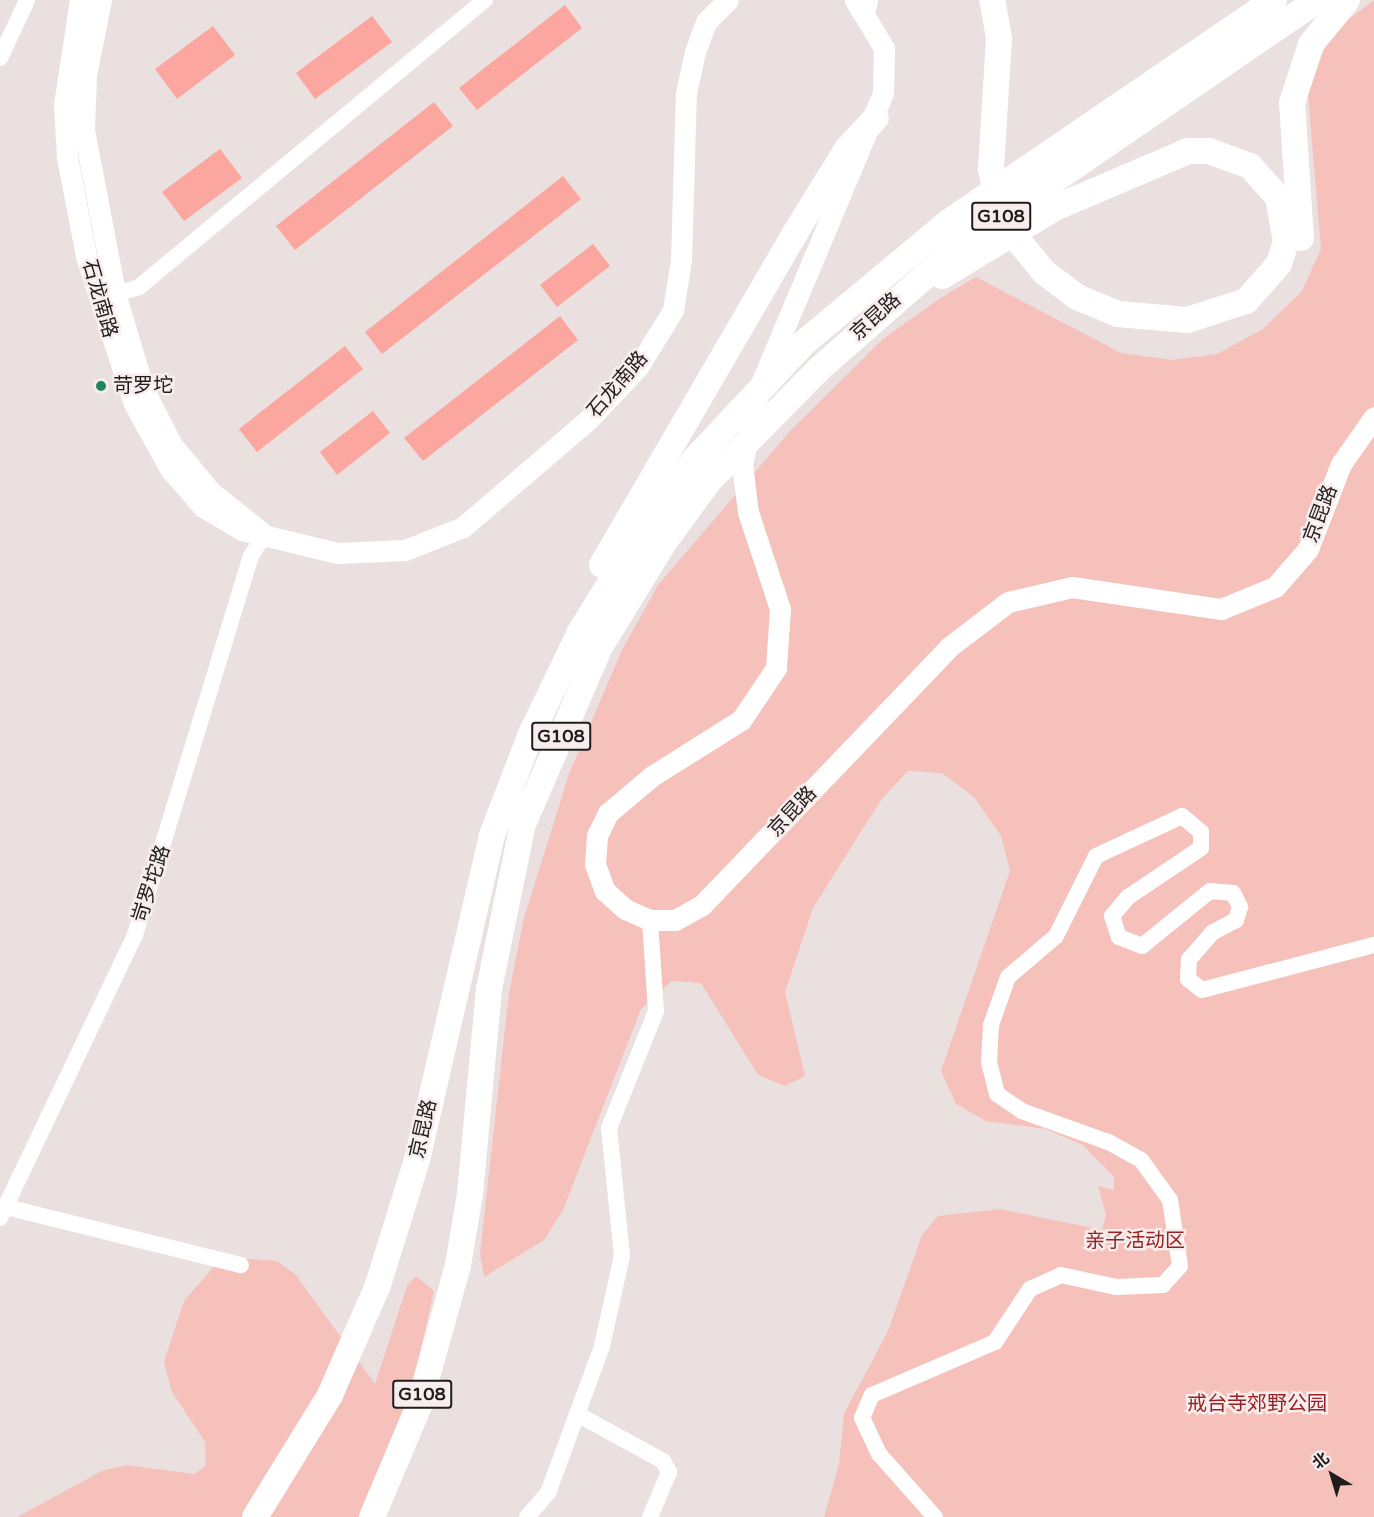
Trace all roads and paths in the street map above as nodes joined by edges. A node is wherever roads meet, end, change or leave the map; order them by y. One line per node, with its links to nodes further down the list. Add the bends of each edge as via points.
1 (27, 0): 12 (street)
2 (101, 0): 16 (main road, 石龙南路, via 86,75 84,130)
3 (485, 0): 16 (street, via 139,286)
4 (728, 0): 19 (main road, 石龙南路, via 706,22 686,93 681,260 673,310 638,367 572,435 463,527 405,550 337,553)
5 (979, 0): 14 (highway, via 986,36)
6 (992, 0): 14 (highway, via 999,38)
7 (1274, 0): 20 (highway, 京昆路 / G108, via 950,221 806,341 695,459 632,547 580,632)
8 (1317, 0): 17 (highway, 京昆路 / G108, via 964,242)
9 (1347, 0): 15 (highway, via 1311,44 1292,103 1302,237 1296,261 1277,293 1224,326 1162,333 1090,316)
10 (861, 3): 13 (main road, via 884,48 886,76)
11 (75, 6): 16 (main road, 石龙南路, via 64,131 74,201)
12 (0, 58)
13 (876, 118): 20 (highway, via 847,149 795,233 567,625 533,697); 21 (main road, via 810,262 746,427 742,464 748,512 780,609 776,668 741,720 628,795 608,813 597,836 595,864 605,891 625,909)
14 (985, 138): 15 (highway, via 988,213)
15 (1029, 265): 17 (highway, via 1096,306 1134,317 1187,320 1246,301 1265,284 1279,264 1286,219 1278,197 1250,166 1209,151 1188,151 1057,207)
16 (107, 296): 19 (main road, 石龙南路, via 122,375 170,469 203,507 242,530)
17 (885, 309): 27 (highway, 京昆路 / G108, via 710,481 600,647 523,824 489,988 470,1194 458,1265 419,1406)
18 (1374, 417): 21 (main road, 京昆路, via 1341,465 1308,549 1275,587 1221,609 1072,587 1008,602 949,647 702,905 675,920)
19 (264, 535): 23 (street, 岢罗坨路, via 251,556 135,935)
20 (531, 734): 26 (highway, 京昆路 / G108, via 492,835 417,1160 378,1285 330,1395)
21 (650, 920): 25 (street, via 656,1011 609,1128 622,1256 602,1346)
22 (1374, 945): 30 (street, via 1202,990 1188,979 1189,959 1212,933 1236,920 1240,907 1233,893 1210,891 1142,946 1119,937 1112,915 1128,897 1201,848 1201,832 1182,816 1096,856 1056,936 1008,977 991,1025 989,1062 998,1094 1022,1111 1141,1160 1170,1200 1180,1266 1163,1285 1116,1287 1061,1275 1030,1289 995,1342 872,1395 862,1418 879,1454)
23 (3, 1213): 24 (street)
24 (241, 1265)
25 (577, 1414): 28 (street, via 548,1493); 29 (street, via 663,1461 669,1472)
26 (255, 1517)
27 (372, 1517)
28 (527, 1517)
29 (650, 1517)
30 (934, 1517)

